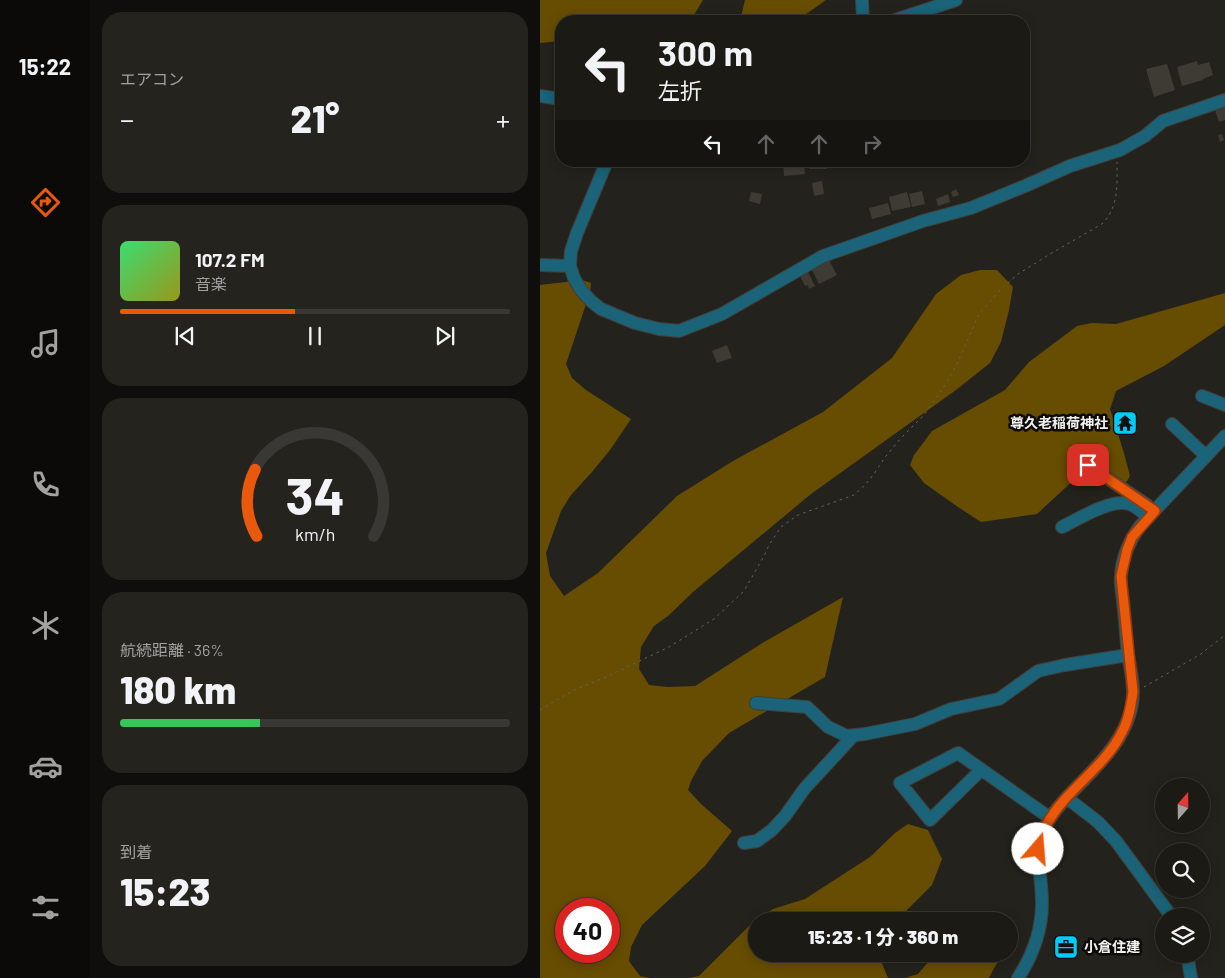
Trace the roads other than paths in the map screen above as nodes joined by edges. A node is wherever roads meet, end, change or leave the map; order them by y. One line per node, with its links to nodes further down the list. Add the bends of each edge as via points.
1 (862, 0): 3 (street)
2 (956, 0): 4 (street)
3 (863, 15)
4 (910, 15)
5 (540, 96): 6 (street)
6 (555, 98)
7 (1225, 100): 10 (street, via 1163,121 1120,150 1070,166 970,208 823,256 722,314 679,330 636,323 601,308 581,290)
8 (605, 167): 10 (street, via 577,233)
9 (540, 265): 10 (street)
10 (570, 266)
11 (1202, 396): 12 (street)
12 (1225, 405)
13 (1172, 424): 15 (street)
14 (1225, 436): 15 (street)
15 (1206, 456): 17 (street)
16 (1088, 465): 17 (street)
17 (1152, 514): 18 (street, via 1122,502 1110,504); 19 (street, via 1132,537 1121,576)
18 (1062, 527)
19 (1128, 656): 21 (street, via 1038,671 999,699 950,709 915,724); 23 (street, via 1133,692 1123,730 1114,746)
20 (756, 703): 21 (street, via 807,707 828,727 847,736)
21 (854, 735): 25 (street, via 772,830 757,841)
22 (981, 770): 22 (street, via 958,753 900,783 930,820); 24 (street)
23 (1066, 798): 24 (street); 26 (street, via 1098,822 1116,841)
24 (1050, 818): 28 (street, via 1038,849 1041,923 1037,942)
25 (744, 843)
26 (1165, 908)
27 (1188, 963): 29 (street)
28 (1018, 978)
29 (1191, 978)

